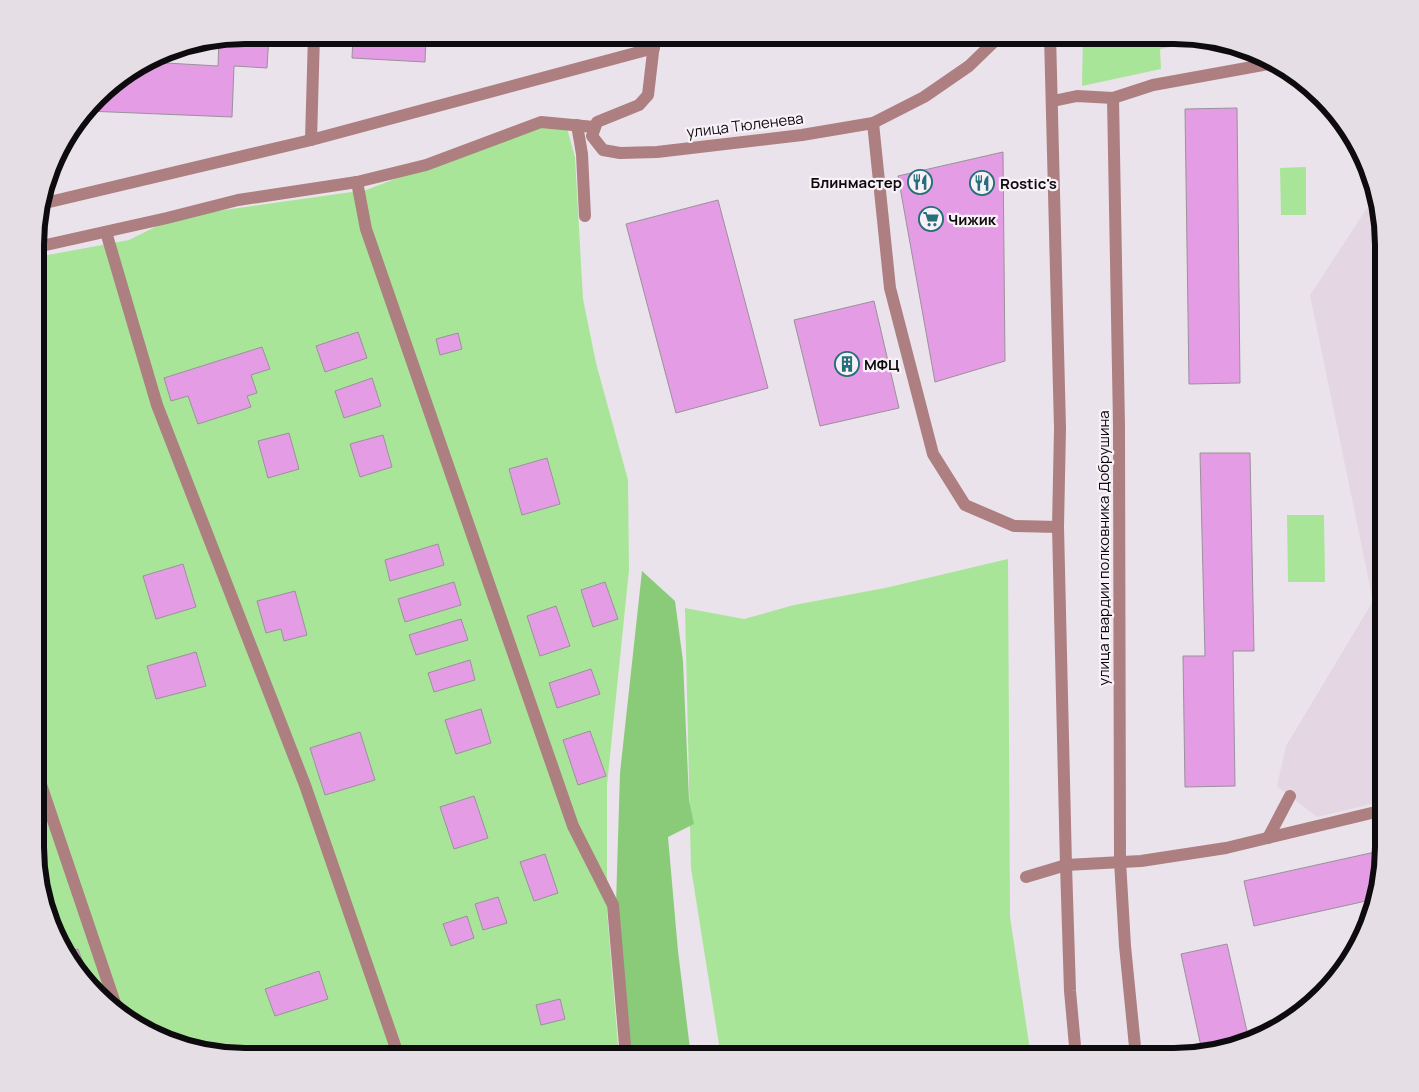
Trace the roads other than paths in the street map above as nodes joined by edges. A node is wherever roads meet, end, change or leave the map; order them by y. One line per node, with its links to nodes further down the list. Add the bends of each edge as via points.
1 (314, 44): 12 (street)
2 (647, 44): 12 (street)
3 (654, 44): 11 (street, via 648,95 639,104 597,122)
4 (992, 44): 9 (street, улица Тюленева, via 970,66 924,97)
5 (1050, 44): 8 (street)
6 (1264, 65): 7 (street, via 1153,85)
7 (1113, 98): 8 (street, via 1077,96); 23 (street, улица гвардии полковника Добрушина, via 1119,426)
8 (1053, 101): 18 (street, via 1060,428)
9 (873, 123): 11 (street, улица Тюленева, via 802,135 657,152 620,153 603,150 592,136); 18 (street, via 890,288 933,454 965,505 1014,526)
10 (577, 125): 11 (street); 13 (street, via 541,122 426,165); 15 (street, via 582,154)
11 (594, 127)
12 (311, 140): 14 (street)
13 (357, 182): 16 (street, via 238,200); 28 (street, via 366,229 573,826 613,904)
14 (49, 202)
15 (584, 216)
16 (106, 232): 17 (street); 27 (street, via 157,404 305,785)
17 (44, 245)
18 (1058, 527): 24 (street)
19 (44, 794): 26 (street)
20 (1290, 796): 22 (street)
21 (1375, 812): 22 (street)
22 (1268, 838): 23 (street, via 1226,848 1141,861)
23 (1120, 861): 24 (street); 30 (street, улица гвардии полковника Добрушина)
24 (1066, 865): 25 (street); 29 (street)
25 (1026, 877)
26 (114, 1000)
27 (396, 1048)
28 (625, 1048)
29 (1075, 1048)
30 (1135, 1048)

